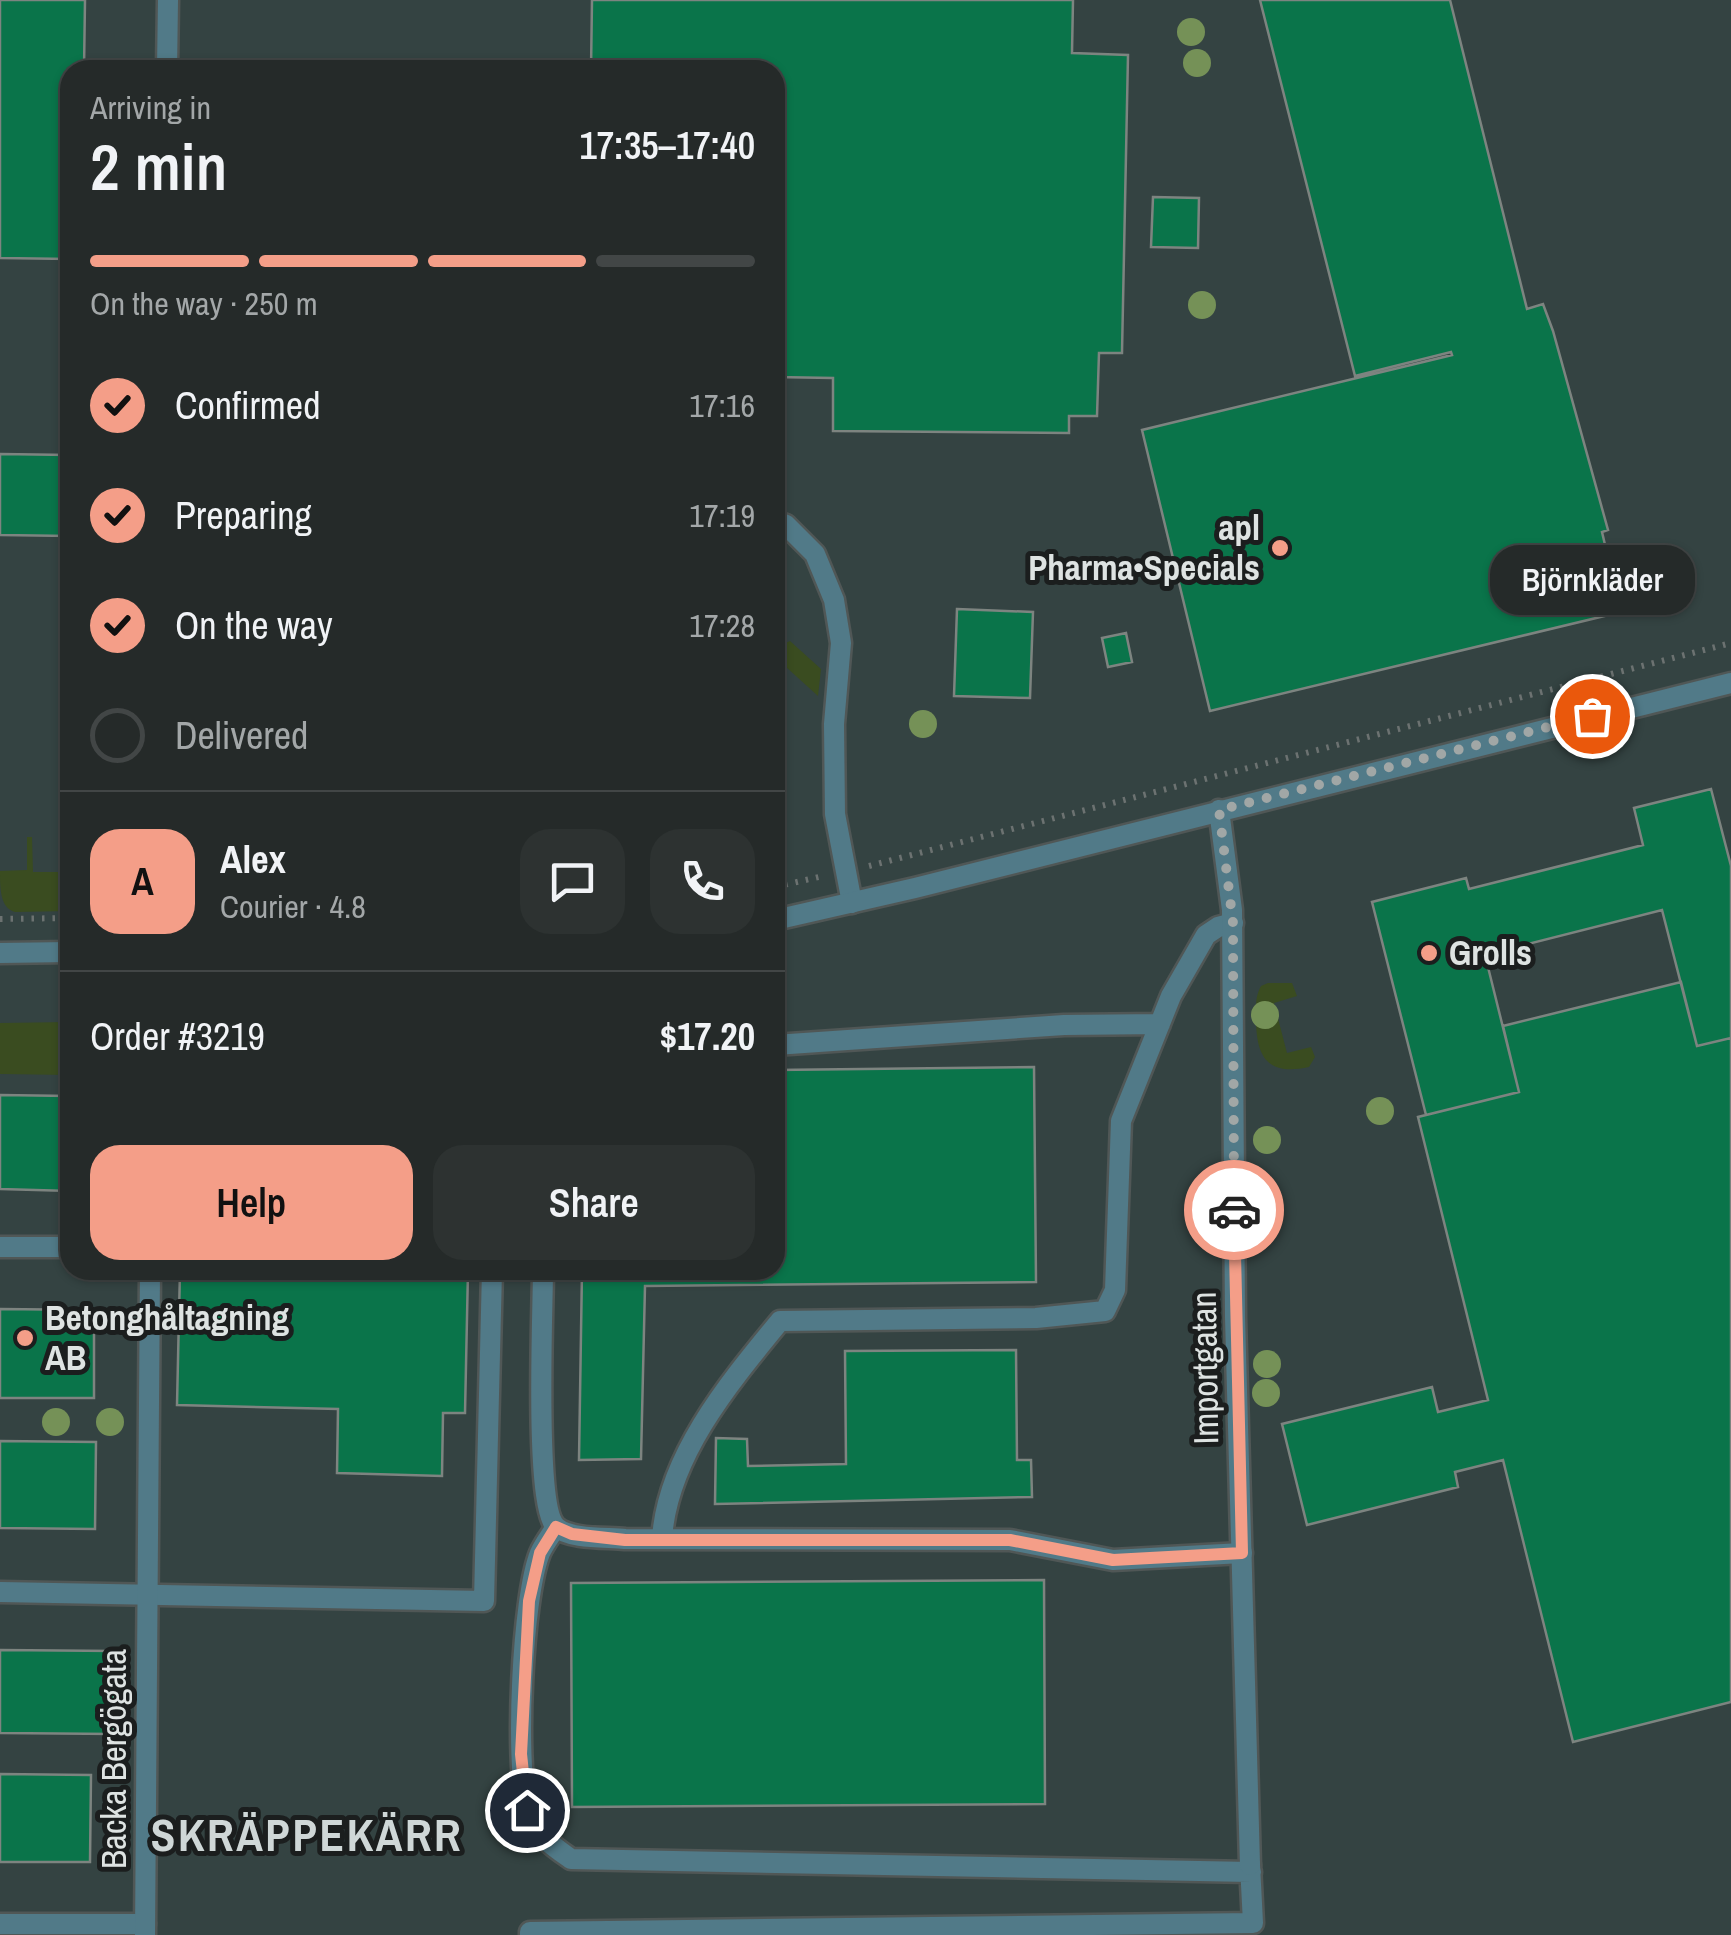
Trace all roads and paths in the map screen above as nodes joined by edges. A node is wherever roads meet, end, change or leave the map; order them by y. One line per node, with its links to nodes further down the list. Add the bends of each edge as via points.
1 (168, 0): 2 (street)
2 (167, 60)
3 (785, 525): 7 (street, via 815,554 834,600 840,642 835,814)
4 (1731, 643): 7 (path)
5 (1731, 684): 6 (street)
6 (1219, 810): 9 (street); 13 (street, Importgatan)
7 (846, 872): 8 (path); 9 (street)
8 (785, 884)
9 (852, 903): 11 (street)
10 (60, 918): 12 (path)
11 (785, 918)
12 (0, 919)
13 (1233, 923): 16 (street, via 1206,935); 25 (street, Importgatan)
14 (60, 952): 15 (street)
15 (0, 953)
16 (1160, 1024): 17 (street); 24 (street, via 1121,1121 1115,1290 1105,1311 780,1322 717,1402 673,1481)
17 (785, 1044)
18 (0, 1247): 19 (street)
19 (60, 1247)
20 (150, 1280): 27 (street, Backa Bergögata)
21 (492, 1280): 27 (street, via 484,1602)
22 (543, 1280): 23 (street, via 541,1409 548,1510)
23 (556, 1527): 24 (street, via 572,1534); 28 (street, via 540,1553 529,1601 521,1754 527,1810 542,1839 571,1859)
24 (662, 1539): 25 (street, via 1010,1540 1113,1560)
25 (1242, 1553): 28 (street, Importgatan)
26 (0, 1592): 27 (street)
27 (148, 1594): 30 (street, Backa Bergögata)
28 (1251, 1869): 31 (street, Importgatan, via 1253,1923)
29 (0, 1924): 30 (street, Backa Bergögata)
30 (145, 1930)
31 (1160, 1930): 32 (street)
32 (530, 1935)

